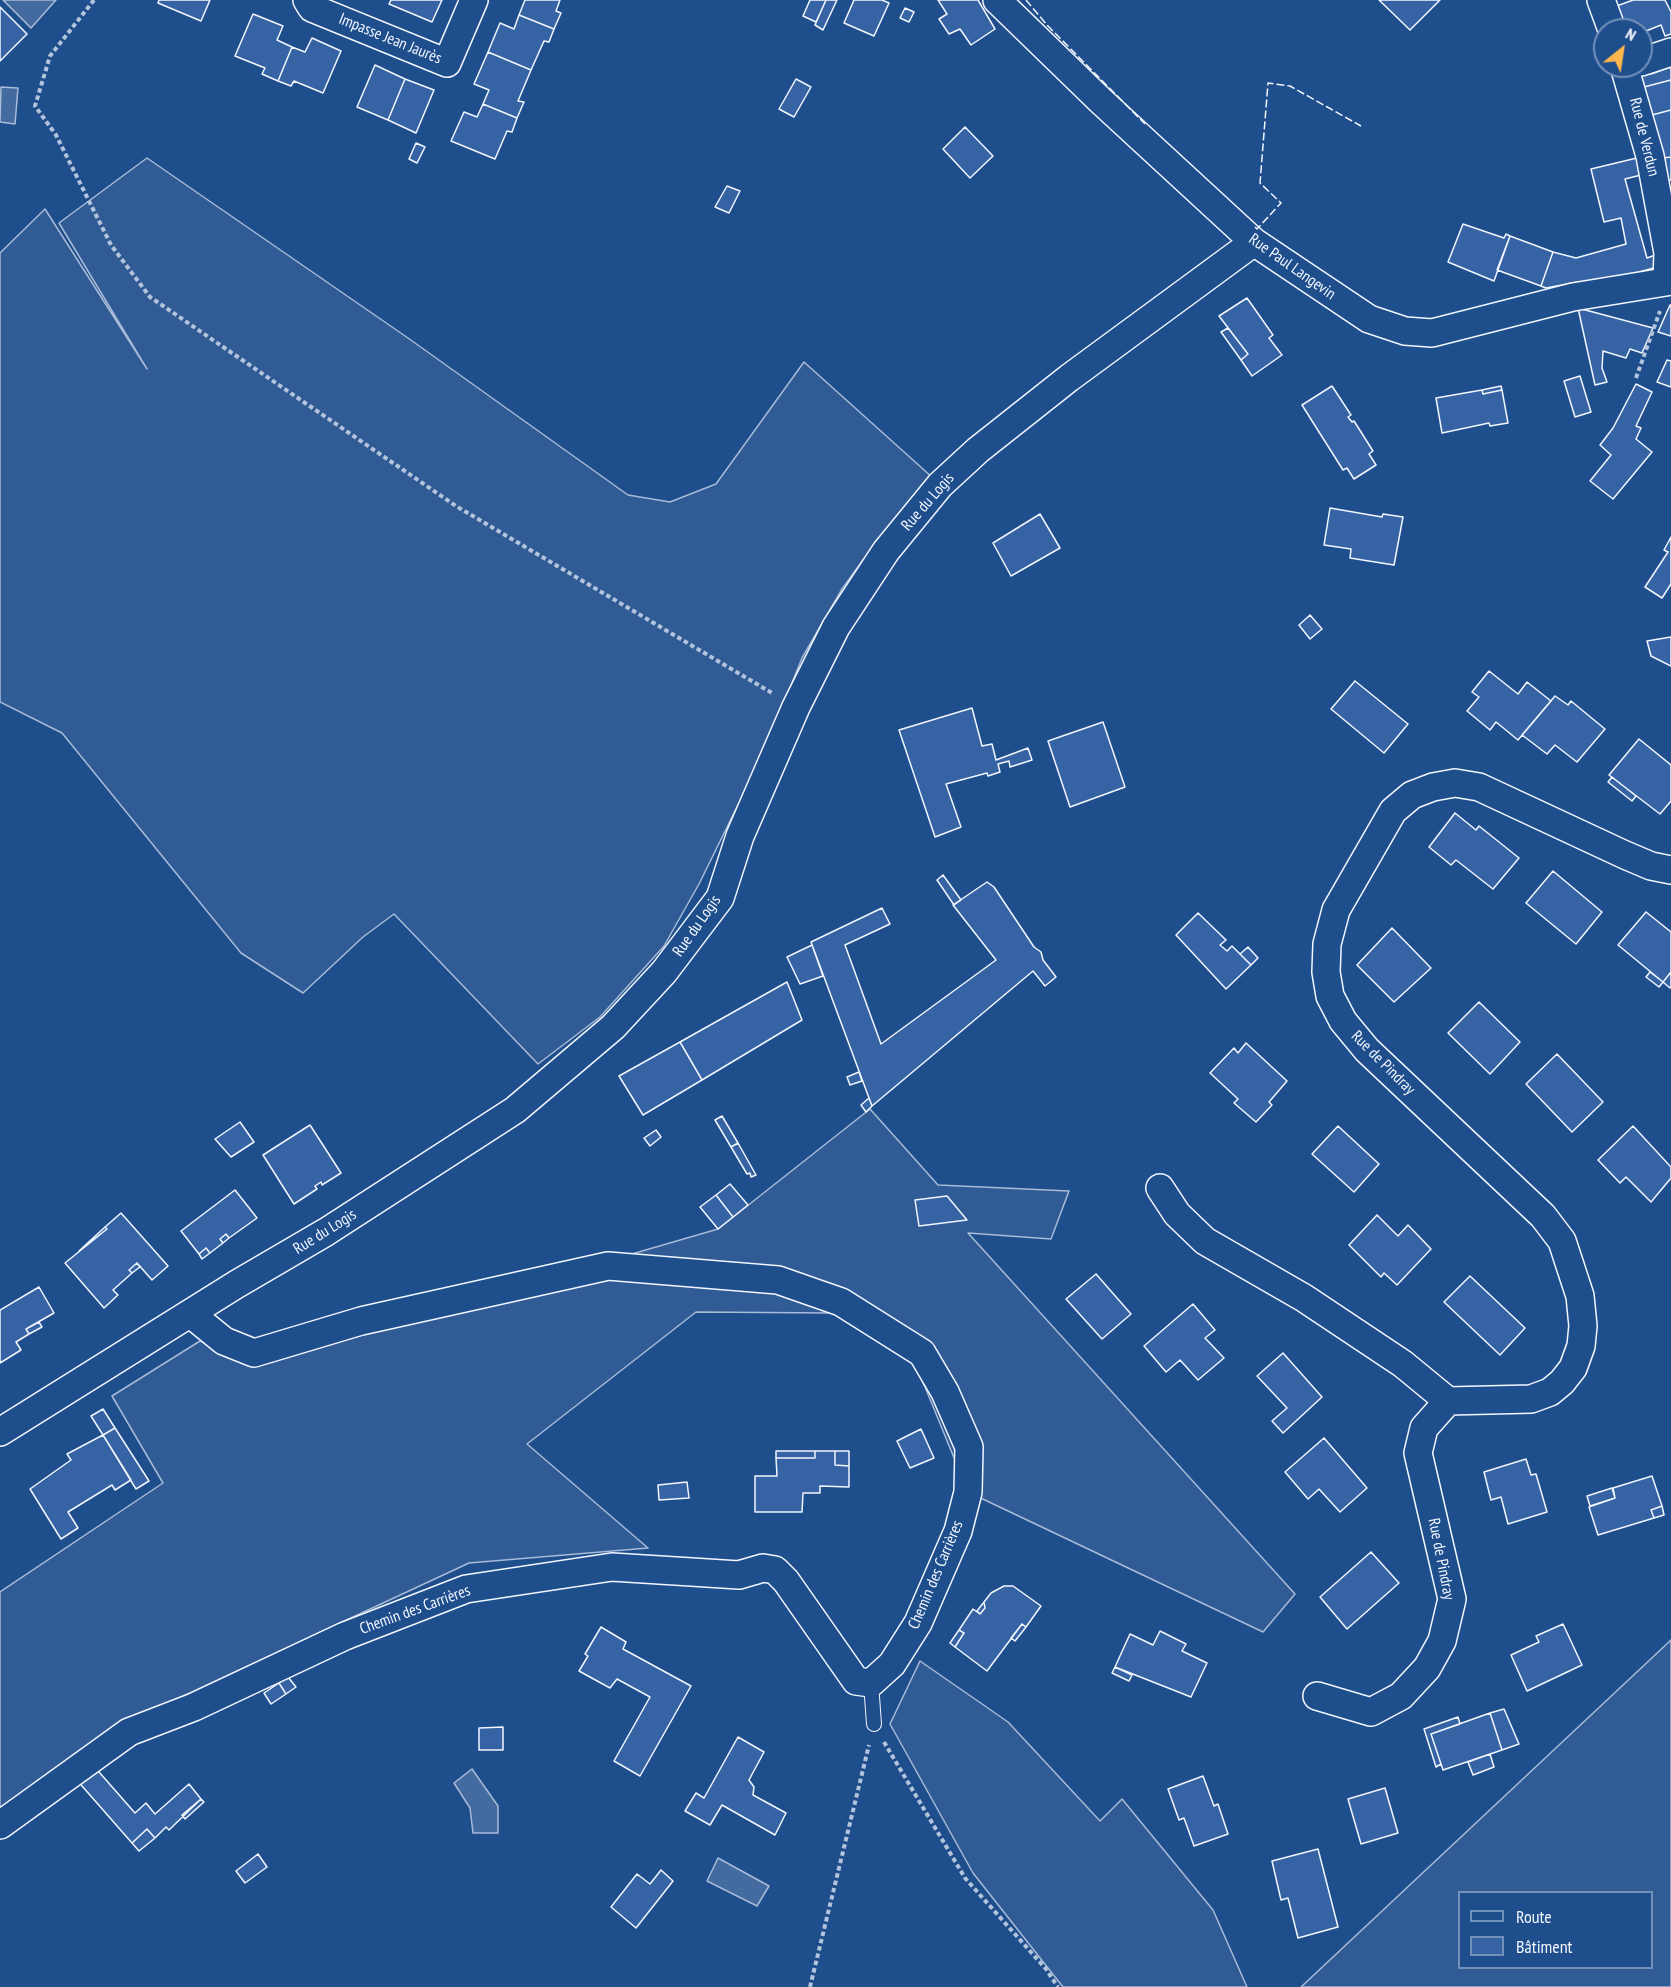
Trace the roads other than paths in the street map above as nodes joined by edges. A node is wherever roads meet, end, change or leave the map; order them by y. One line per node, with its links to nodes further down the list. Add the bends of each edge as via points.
1 (307, 0): 2 (street, Impasse Jean Jaurès, via 312,8 447,63)
2 (474, 0)
3 (997, 0): 9 (street, Rue Paul Langevin)
4 (1601, 0): 5 (street)
5 (1608, 18)
6 (1671, 52): 7 (street)
7 (1653, 58)
8 (1628, 78): 10 (street, Rue de Verdun, via 1650,156 1668,253)
9 (1254, 242): 10 (street, Rue Paul Langevin, via 1369,319 1405,331 1432,333 1456,329 1573,297); 13 (street, Rue du Logis, via 1069,378 940,485 859,589 836,627 740,836 720,898 664,972 612,1027 515,1110)
10 (1669, 281)
11 (1671, 870): 14 (street, Rue de Pindray, via 1634,859 1504,797 1455,783 1412,795 1392,811 1336,910 1327,944 1326,972 1330,996 1343,1021 1367,1050 1543,1216 1563,1241 1580,1296 1581,1346 1563,1382 1531,1399)
12 (1160, 1188): 14 (street, via 1184,1222 1205,1241 1304,1298 1403,1364)
13 (192, 1315): 15 (street, Rue du Logis); 16 (street, Chemin des Carrières, via 224,1341 254,1353 361,1321 608,1266 778,1280 841,1302 922,1353 945,1392 969,1447 968,1492 958,1531 918,1623 892,1664)
14 (1448, 1401): 17 (street, Rue de Pindray, via 1424,1428 1418,1453 1452,1599 1442,1641 1427,1668 1401,1696 1371,1712)
15 (0, 1432)
16 (871, 1683): 18 (lane); 19 (street, Chemin des Carrières, via 856,1681 775,1570 739,1575 612,1567 466,1589 345,1636 194,1707 129,1732)
17 (1317, 1696)
18 (874, 1724)
19 (0, 1825)

